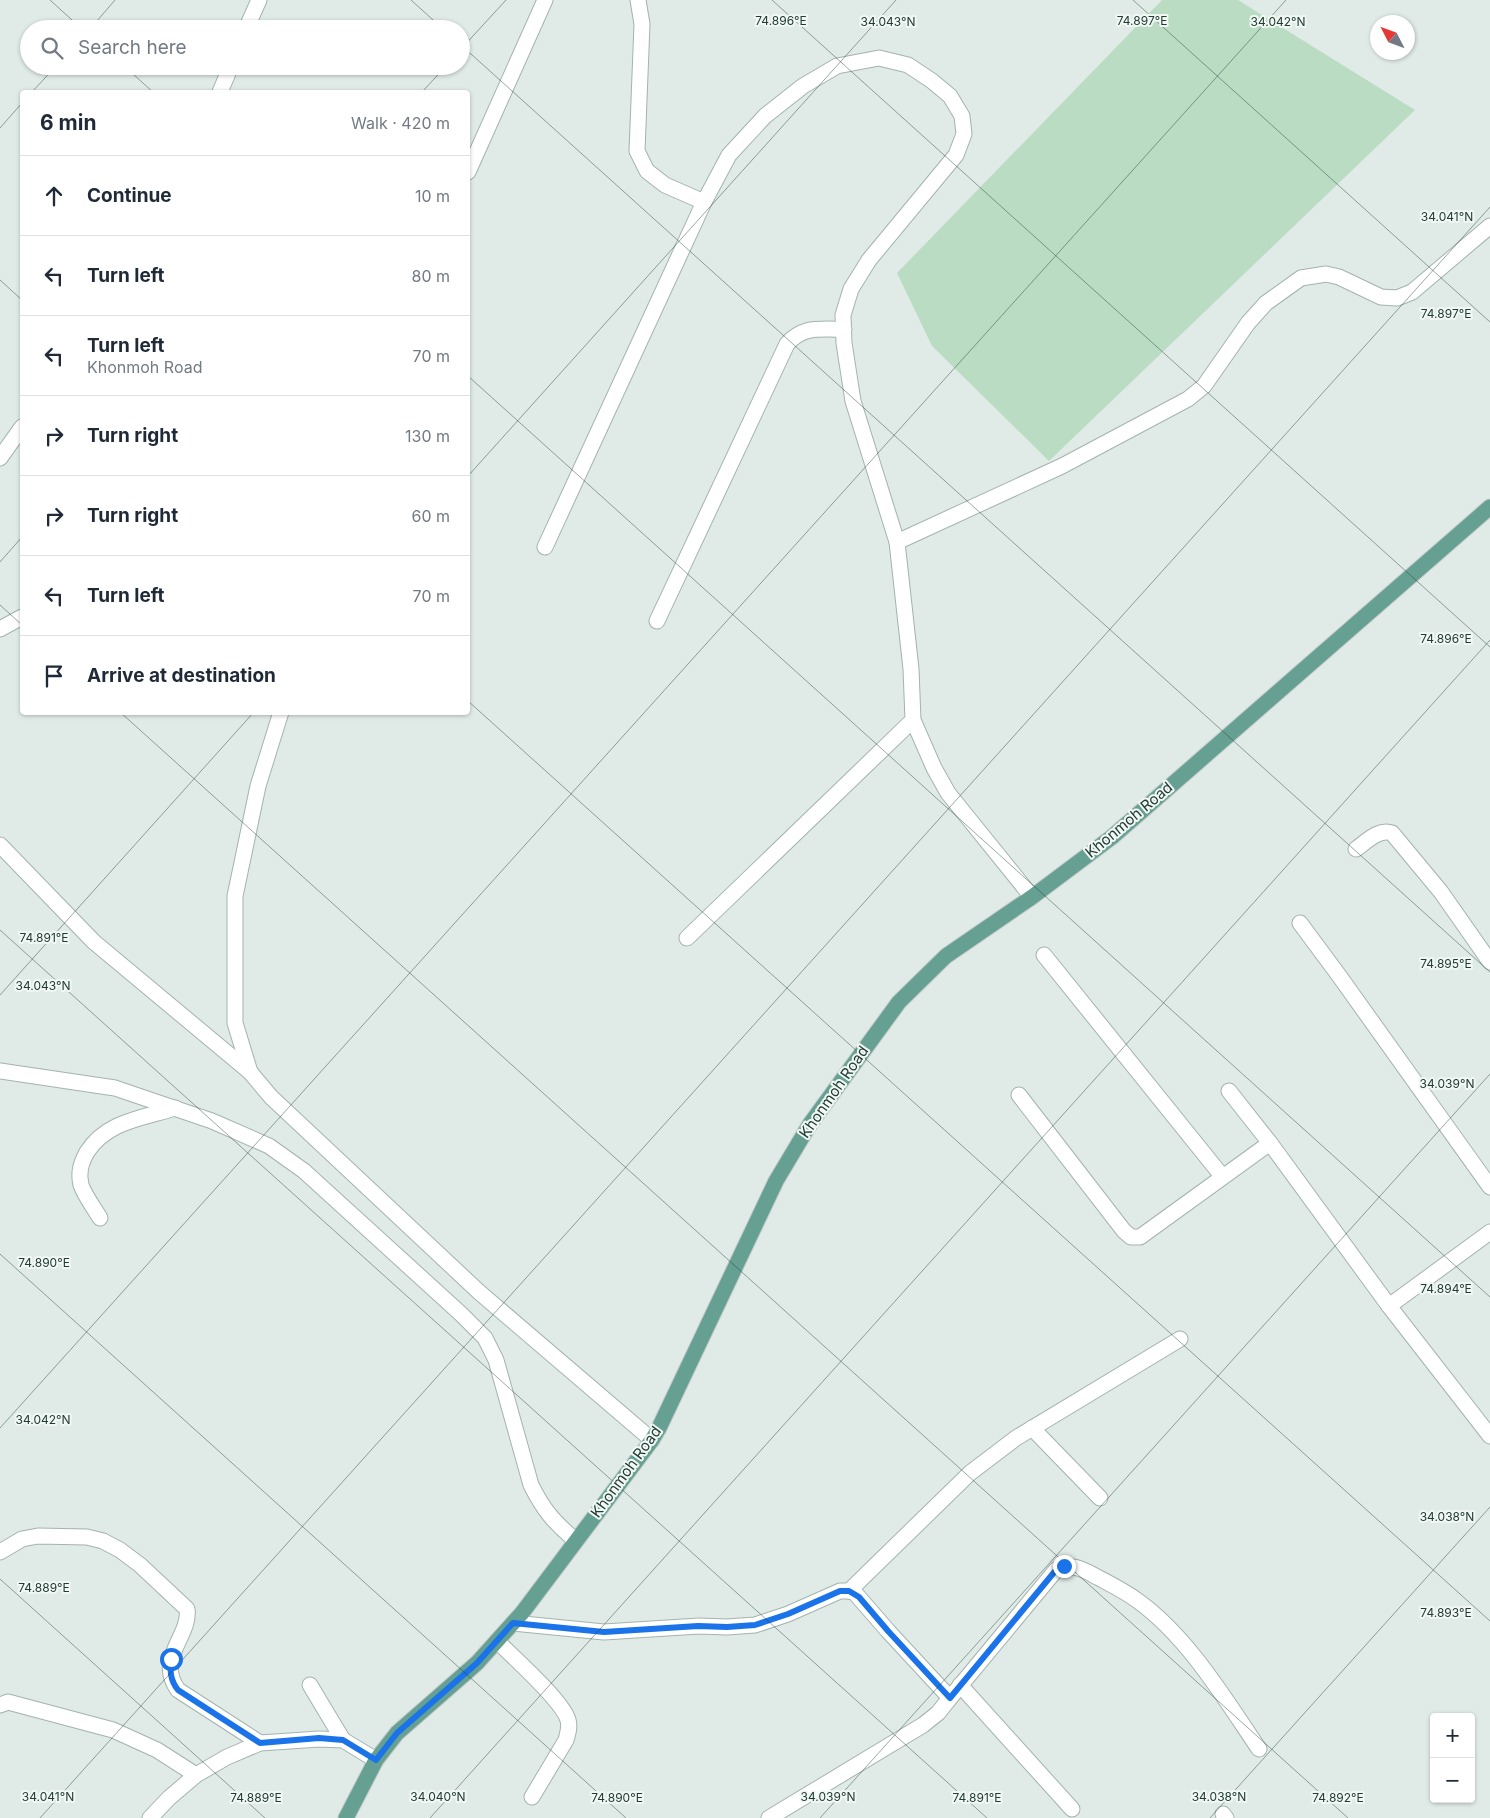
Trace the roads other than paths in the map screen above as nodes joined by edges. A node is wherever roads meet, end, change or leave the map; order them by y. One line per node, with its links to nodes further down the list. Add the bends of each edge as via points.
1 (259, 0): 4 (street)
2 (545, 0): 7 (street)
3 (638, 0): 8 (street, via 642,24 637,151 647,171 665,185)
4 (250, 20)
5 (227, 75): 6 (street)
6 (221, 90)
7 (470, 168)
8 (704, 202): 10 (street, via 729,155 765,116 802,86 837,66 879,58 908,65 950,96 962,116 964,134 956,155 869,260 851,289 843,315); 15 (street)
9 (1490, 226): 14 (street, via 1412,292 1397,298 1381,297 1326,274 1301,278 1266,303 1204,386 1188,399 1062,466)
10 (844, 329): 14 (street, via 853,401); 17 (street, via 808,330 795,335 787,344)
11 (20, 430): 12 (street)
12 (0, 458)
13 (1490, 507): 23 (main road, Khonmoh Road, via 1112,837)
14 (897, 542): 20 (street, via 911,669)
15 (545, 547)
16 (20, 618): 18 (street)
17 (657, 621)
18 (0, 629)
19 (280, 715): 29 (street, via 258,786 235,896 235,1023)
20 (912, 720): 23 (street, via 948,793); 25 (street)
21 (0, 845): 29 (street, via 94,942)
22 (1356, 849): 27 (street, via 1380,832 1392,833 1441,892)
23 (1032, 897): 42 (main road, Khonmoh Road, via 946,956 899,1002 810,1124 776,1181)
24 (1300, 923): 35 (street)
25 (687, 938)
26 (1044, 955): 34 (street)
27 (1490, 962)
28 (0, 1071): 32 (street, via 115,1088)
29 (250, 1072): 42 (street, via 271,1097 480,1292)
30 (1230, 1092): 33 (street)
31 (1018, 1095): 34 (street, via 1131,1237 1140,1237)
32 (175, 1108): 36 (street, via 110,1128 91,1146 81,1162 80,1174 82,1186); 44 (street, via 269,1146 304,1171 485,1338 496,1360 531,1485 549,1515)
33 (1270, 1143): 34 (street); 38 (street)
34 (1222, 1176)
35 (1490, 1187)
36 (100, 1218)
37 (1490, 1232): 38 (street)
38 (1390, 1306): 41 (street)
39 (1180, 1339): 40 (street)
40 (1032, 1428): 43 (street); 46 (street, via 970,1473)
41 (1490, 1436)
42 (652, 1440): 44 (main road, Khonmoh Road)
43 (1100, 1498)
44 (575, 1540): 47 (main road, Khonmoh Road)
45 (0, 1552): 54 (street, via 22,1539 38,1536 87,1537 120,1550 187,1609 186,1624 171,1659 173,1684)
46 (849, 1591): 47 (street, via 840,1591 755,1625 604,1632); 51 (street, via 859,1597)
47 (513, 1623): 48 (main road, Khonmoh Road)
48 (497, 1641): 56 (main road, Khonmoh Road, via 477,1663 397,1733); 58 (street, via 555,1700 568,1721 566,1740)
49 (310, 1685): 53 (street)
50 (960, 1685): 51 (street); 55 (street, via 1056,1570 1072,1566 1112,1585 1159,1619 1205,1670); 59 (street)
51 (950, 1698): 62 (street, via 923,1725)
52 (0, 1705): 57 (street, via 8,1702 113,1730 157,1750)
53 (343, 1740): 54 (street, via 319,1738); 56 (street)
54 (260, 1743): 57 (street)
55 (1258, 1749)
56 (376, 1760): 61 (main road, Khonmoh Road)
57 (196, 1775): 60 (street)
58 (532, 1797)
59 (1072, 1809)
60 (150, 1818)
61 (346, 1818)
62 (768, 1818)

